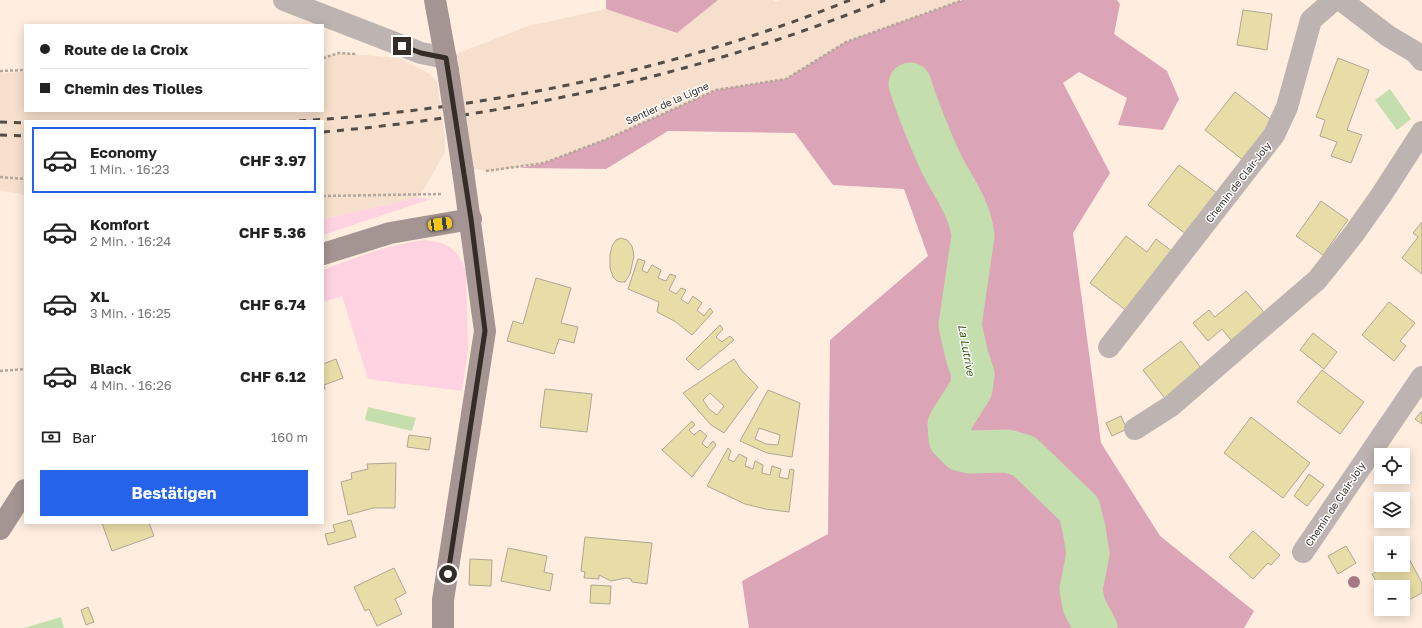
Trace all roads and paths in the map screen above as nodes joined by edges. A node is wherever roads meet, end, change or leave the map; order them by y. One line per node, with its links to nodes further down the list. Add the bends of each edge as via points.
1 (284, 0): 9 (street)
2 (435, 0): 9 (street)
3 (963, 0): 13 (path, Sentier de la Ligne, via 846,42 786,79 716,90 607,139 544,163)
4 (1334, 0): 20 (street, Chemin de Clair-Joly, via 1311,20 1287,107 1274,135)
5 (1341, 0): 8 (street, via 1388,36 1415,52)
6 (340, 53): 7 (path)
7 (324, 58)
8 (1422, 60)
9 (447, 65): 18 (street, bridge)
10 (24, 70): 11 (path)
11 (0, 71)
12 (1422, 132): 24 (street, via 1378,200 1317,280 1170,406)
13 (487, 172)
14 (0, 177): 15 (path)
15 (24, 179)
16 (441, 194): 17 (path)
17 (324, 196)
18 (471, 219): 19 (street, via 390,233); 28 (street, via 485,331 443,600)
19 (324, 254)
20 (1109, 347)
21 (24, 368): 22 (path)
22 (0, 371)
23 (1422, 377): 27 (street, Chemin de Clair-Joly)
24 (1136, 428)
25 (24, 492): 26 (street)
26 (0, 529)
27 (1302, 552)
28 (443, 628)

